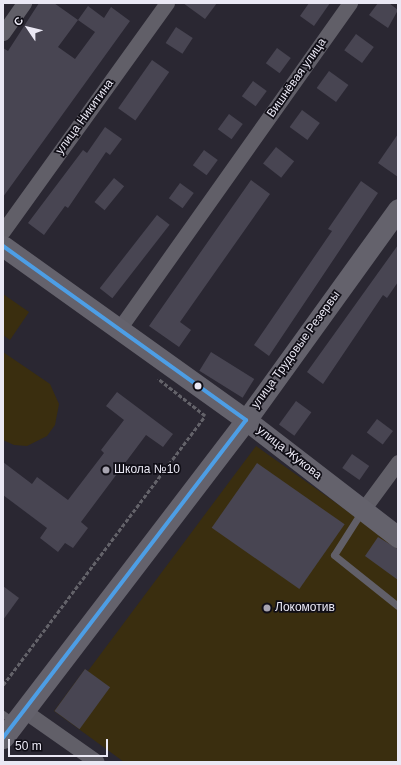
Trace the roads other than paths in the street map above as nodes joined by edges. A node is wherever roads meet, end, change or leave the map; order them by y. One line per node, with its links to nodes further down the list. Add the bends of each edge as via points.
1 (24, 3): 4 (street)
2 (167, 3): 6 (street, улица Никитина)
3 (350, 3): 8 (street, Вишнёвая улица)
4 (3, 33)
5 (398, 209): 9 (main road, улица Трудовые Резервы)
6 (3, 231)
7 (3, 246): 8 (main road, улица Жукова)
8 (119, 329): 9 (main road, улица Жукова, via 212,408)
9 (246, 420): 11 (main road, улица Жукова); 14 (main road, улица Трудовые Резервы)
10 (398, 462): 11 (street)
11 (362, 511): 12 (main road, улица Жукова); 13 (lane, via 334,555)
12 (398, 537)
13 (398, 606)
14 (11, 721): 15 (street)
15 (96, 762)

